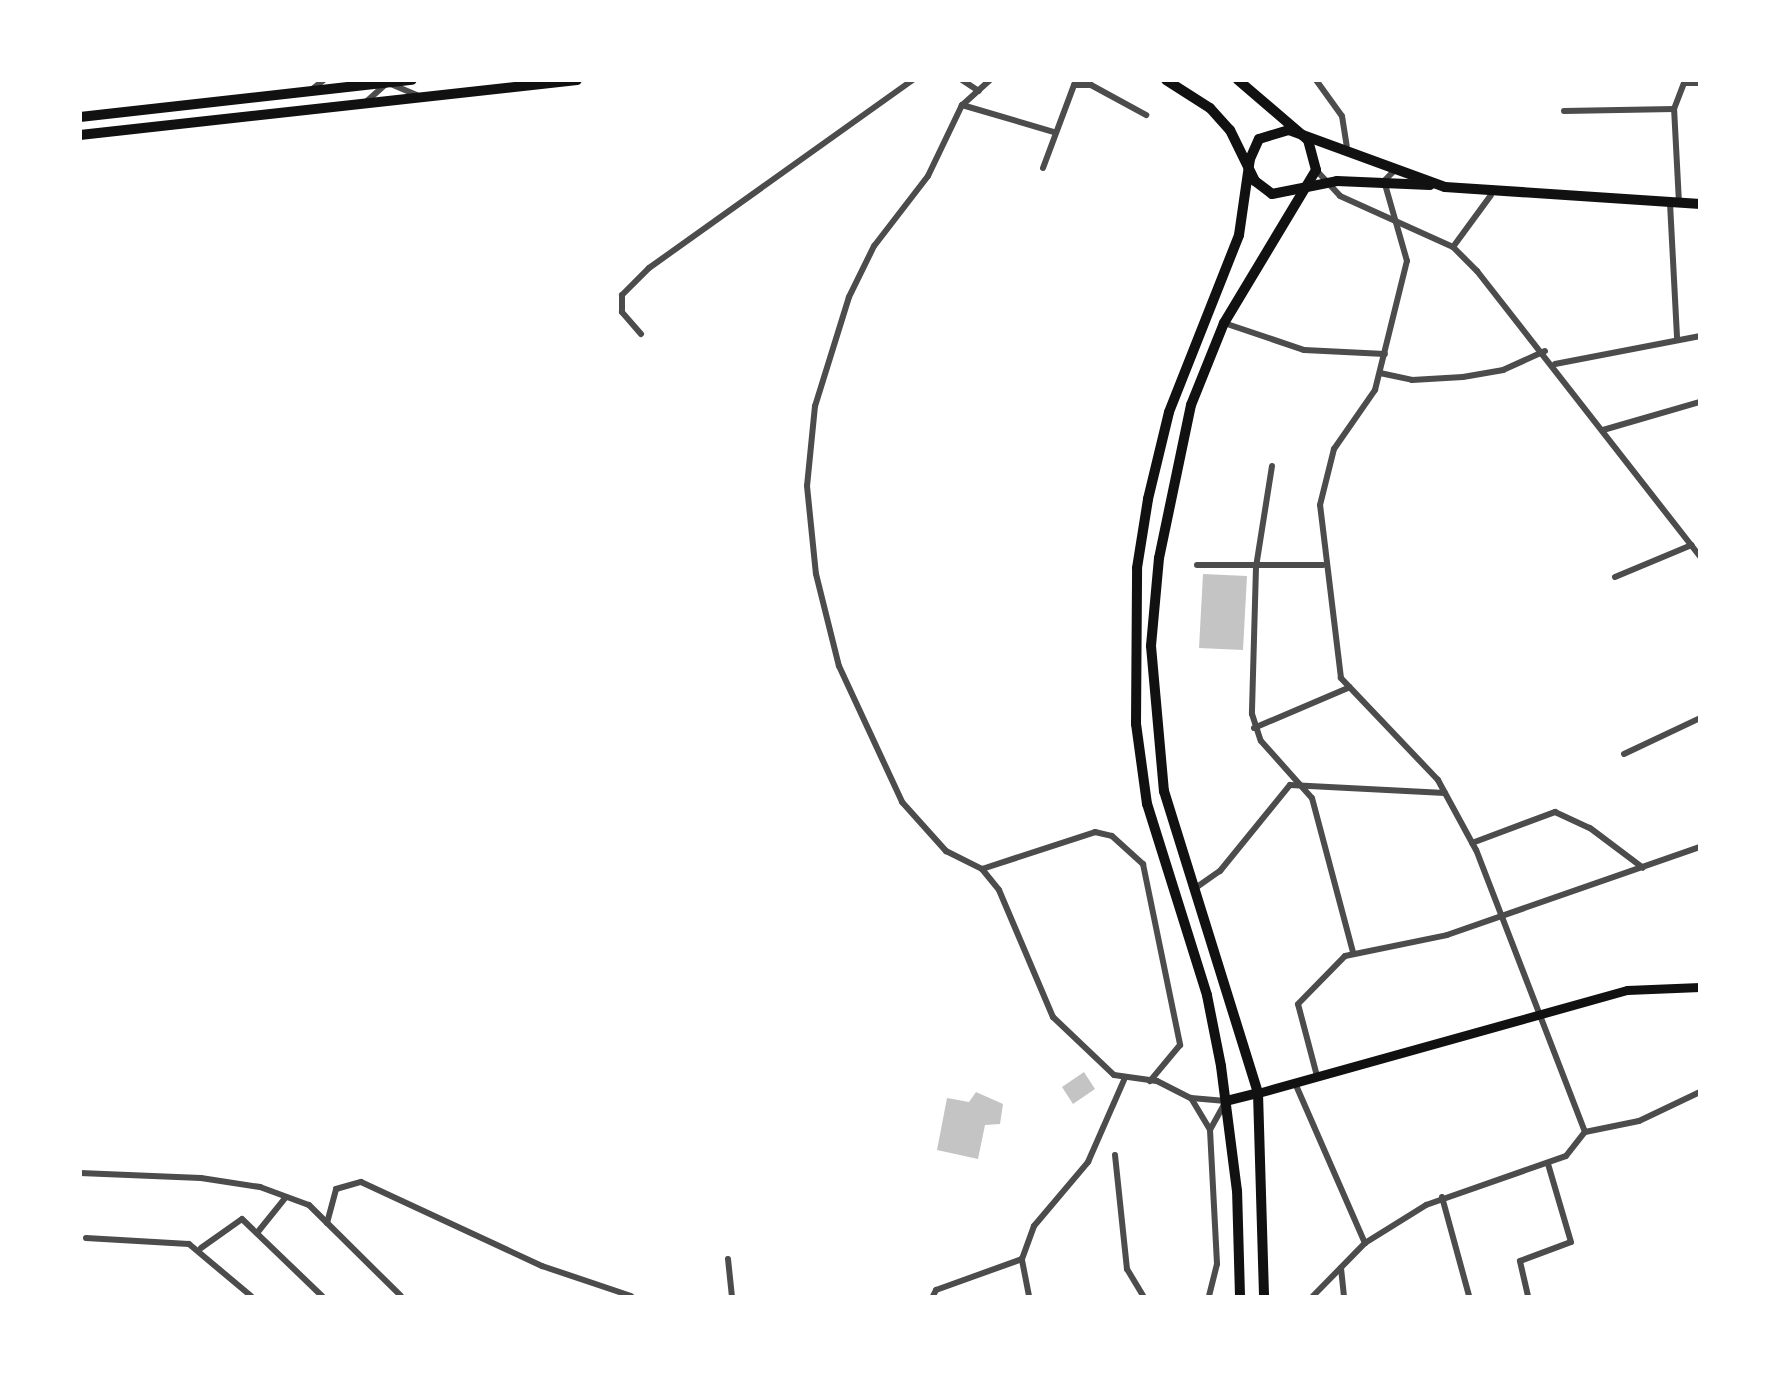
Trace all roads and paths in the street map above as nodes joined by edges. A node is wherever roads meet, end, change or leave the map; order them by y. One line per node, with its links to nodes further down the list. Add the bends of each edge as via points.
1 (324, 80): 14 (street)
2 (412, 80): 10 (main road)
3 (577, 80): 15 (main road)
4 (914, 80): 40 (street, via 649,268 622,295 622,312)
5 (962, 80): 13 (street)
6 (990, 80): 13 (street)
7 (1166, 80): 28 (main road, via 1210,108)
8 (1238, 80): 23 (main road)
9 (1316, 80): 25 (street, via 1342,116)
10 (387, 81): 14 (main road); 15 (street); 16 (street)
11 (1684, 82): 12 (street); 18 (street)
12 (1699, 83)
13 (979, 91): 17 (street)
14 (308, 92): 21 (main road)
15 (428, 98): 16 (main road)
16 (359, 106): 24 (main road)
17 (962, 106): 22 (street); 65 (street, via 928,176 874,246 849,296 815,406 807,486 816,574 839,666 902,802 946,851)
18 (1674, 109): 19 (street); 35 (street)
19 (1564, 111)
20 (1146, 115): 22 (street, via 1091,85 1074,85)
21 (80, 117)
22 (1054, 132): 26 (street)
23 (1300, 133): 25 (main road); 28 (main road, via 1268,133 1253,149); 29 (main road, via 1314,149)
24 (80, 135)
25 (1347, 146): 27 (main road)
26 (1043, 168)
27 (1400, 168): 31 (street, via 1389,170); 32 (main road)
28 (1251, 170): 33 (main road, via 1272,194); 78 (main road, via 1239,235 1168,412 1137,568 1134,643 1147,804 1207,995)
29 (1316, 170): 30 (street); 33 (main road)
30 (1326, 183): 31 (main road); 33 (main road); 37 (street, via 1354,205)
31 (1384, 187): 32 (main road, via 1400,181); 37 (street)
32 (1445, 187): 34 (main road)
33 (1304, 189): 39 (main road)
34 (1492, 195): 35 (main road); 38 (street)
35 (1675, 203): 36 (main road); 42 (street)
36 (1699, 204)
37 (1399, 224): 38 (street); 44 (street, via 1407,261)
38 (1453, 247): 43 (street)
39 (1224, 323): 44 (street, via 1304,350); 66 (main road, via 1191,405 1172,482 1151,646 1164,791)
40 (641, 334)
41 (1699, 336): 42 (street)
42 (1677, 338): 45 (street)
43 (1545, 351): 45 (street); 46 (street, via 1503,370 1463,377 1412,380)
44 (1385, 354): 46 (street)
45 (1555, 365): 48 (street)
46 (1380, 373): 53 (street, via 1375,390 1334,449 1320,505)
47 (1699, 402): 48 (street)
48 (1603, 430): 50 (street)
49 (1272, 466): 54 (street)
50 (1692, 545): 51 (street); 55 (street)
51 (1699, 554)
52 (1197, 565): 54 (street)
53 (1323, 565): 54 (street); 56 (street, via 1341,678)
54 (1256, 567): 58 (street)
55 (1615, 578)
56 (1350, 687): 58 (street); 61 (street)
57 (1699, 718): 59 (street)
58 (1254, 728): 60 (street)
59 (1624, 754)
60 (1304, 784): 61 (street); 66 (street, via 1290,785 1220,871); 68 (street)
61 (1446, 793): 62 (street)
62 (1472, 843): 64 (street, via 1555,812 1590,828); 67 (street)
63 (1699, 847): 64 (street)
64 (1643, 868): 67 (street)
65 (982, 869): 72 (street, via 999,890 1053,1017); 73 (street, via 1095,832 1112,836 1143,864 1180,1045 1158,1065)
66 (1193, 890): 76 (main road)
67 (1499, 917): 68 (street, via 1447,935); 70 (street)
68 (1353, 952): 71 (street, via 1298,1004)
69 (1699, 988): 70 (main road, via 1627,990)
70 (1536, 1016): 71 (main road); 80 (street)
71 (1317, 1076): 74 (main road)
72 (1124, 1080): 73 (street); 92 (street, via 1088,1162 1034,1226)
73 (1150, 1081): 77 (street)
74 (1295, 1083): 76 (main road); 89 (street)
75 (1699, 1092): 80 (street, via 1639,1121)
76 (1258, 1093): 78 (main road); 104 (main road)
77 (1191, 1098): 78 (street); 79 (street)
78 (1226, 1101): 79 (street); 103 (main road)
79 (1210, 1130): 102 (street, via 1217,1264)
80 (1584, 1132): 82 (street, via 1577,1149)
81 (1115, 1155): 101 (street, via 1127,1269)
82 (1548, 1164): 85 (street); 108 (street, via 1571,1242 1520,1261)
83 (80, 1173): 84 (street, via 201,1178)
84 (286, 1197): 86 (street, via 309,1205); 87 (street)
85 (1442, 1197): 89 (street); 107 (street)
86 (327, 1223): 96 (street); 97 (street, via 336,1189 361,1182 542,1266)
87 (257, 1233): 90 (street, via 242,1219); 95 (street)
88 (86, 1238): 90 (street)
89 (1365, 1243): 93 (street)
90 (201, 1248): 94 (street)
91 (728, 1259): 98 (street)
92 (1023, 1259): 99 (street, via 936,1290); 100 (street)
93 (1341, 1268): 105 (street); 106 (street)
94 (251, 1297)
95 (322, 1297)
96 (401, 1297)
97 (631, 1297)
98 (733, 1297)
99 (933, 1297)
100 (1029, 1297)
101 (1143, 1297)
102 (1209, 1297)
103 (1240, 1297)
104 (1264, 1297)
105 (1313, 1297)
106 (1344, 1297)
107 (1469, 1297)
108 (1528, 1297)

